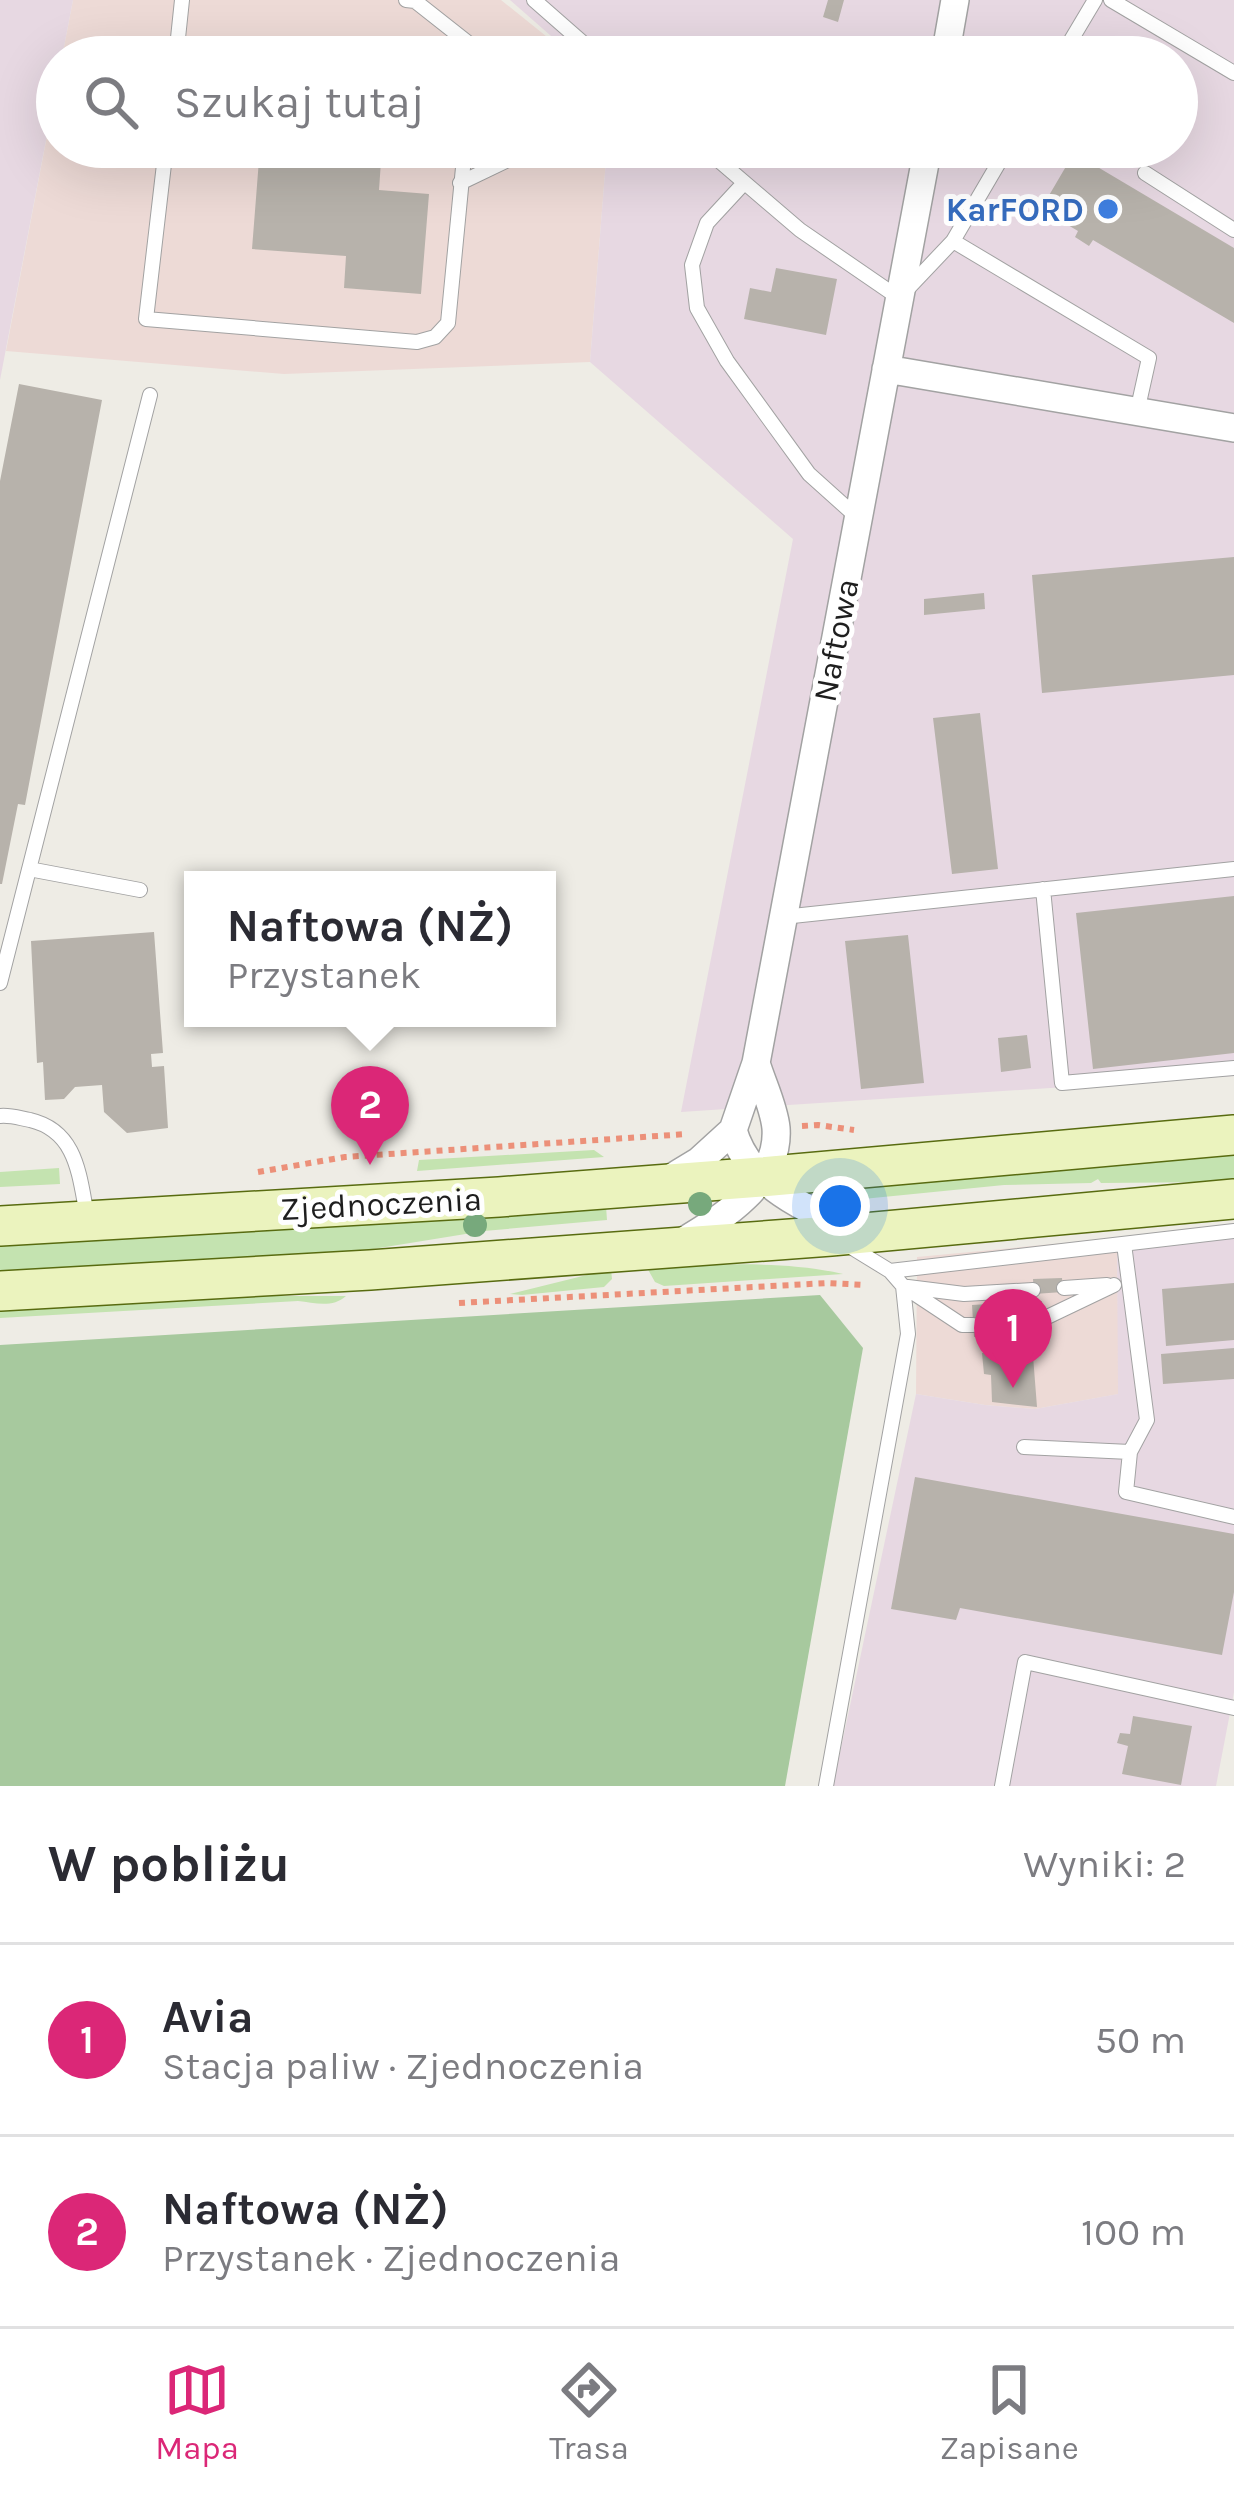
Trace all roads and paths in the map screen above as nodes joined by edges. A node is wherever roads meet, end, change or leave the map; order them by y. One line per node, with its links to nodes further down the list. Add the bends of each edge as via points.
1 (182, 0): 7 (lane)
2 (406, 0): 8 (lane)
3 (534, 0): 9 (lane)
4 (955, 0): 10 (street)
5 (1095, 0): 11 (lane)
6 (1111, 0): 12 (lane)
7 (178, 36)
8 (457, 36)
9 (575, 36)
10 (949, 36)
11 (1074, 36)
12 (1172, 36)
13 (1198, 52): 14 (lane)
14 (1234, 73)
15 (164, 168): 22 (lane, via 146,319 417,342 448,323)
16 (462, 168): 22 (lane)
17 (491, 168): 22 (lane)
18 (727, 168): 23 (lane)
19 (924, 168): 26 (street, Naftowa)
20 (996, 168): 25 (lane)
21 (1145, 173): 24 (lane)
22 (460, 183)
23 (744, 183): 26 (lane); 31 (lane, via 706,223 692,265 697,308 809,474)
24 (1234, 230)
25 (953, 241): 26 (lane); 29 (lane, via 1149,358)
26 (899, 298): 27 (street, Naftowa)
27 (886, 369): 29 (street); 31 (street, Naftowa)
28 (150, 395): 33 (lane)
29 (1137, 412): 30 (street)
30 (1234, 428)
31 (858, 518): 36 (street, Naftowa)
32 (1234, 868): 34 (lane)
33 (29, 869): 35 (lane); 37 (lane)
34 (1043, 889): 36 (lane); 39 (lane, via 1062,1083)
35 (140, 890)
36 (783, 916): 38 (street, Naftowa)
37 (0, 983)
38 (756, 1063): 41 (street); 42 (street, Naftowa)
39 (1234, 1068)
40 (0, 1116): 51 (lane, via 40,1123 73,1150)
41 (776, 1128): 43 (path); 48 (street, Zjednoczenia)
42 (733, 1130): 45 (path); 48 (street); 49 (street)
43 (862, 1131)
44 (1234, 1135): 48 (main road, Zjednoczenia)
45 (621, 1139): 46 (path); 47 (path, via 345,1157)
46 (622, 1156)
47 (242, 1174)
48 (761, 1177): 49 (main road, Zjednoczenia); 54 (street); 56 (street, Zjednoczenia, via 741,1202)
49 (662, 1183): 51 (main road, Zjednoczenia)
50 (1234, 1199): 54 (main road, Zjednoczenia)
51 (88, 1220): 52 (main road, Zjednoczenia)
52 (0, 1226)
53 (1234, 1231): 55 (lane)
54 (846, 1234): 56 (main road, Zjednoczenia); 57 (lane)
55 (1124, 1244): 57 (lane); 58 (lane)
56 (676, 1246): 62 (main road, Zjednoczenia)
57 (890, 1271): 59 (lane)
58 (1122, 1284): 60 (lane); 64 (lane); 67 (lane, via 1147,1420)
59 (903, 1286): 61 (lane, via 964,1294); 63 (path); 65 (lane, via 962,1325); 70 (lane, via 908,1334)
60 (1064, 1288)
61 (1033, 1290)
62 (0, 1291)
63 (444, 1304)
64 (1045, 1318)
65 (973, 1324)
66 (1024, 1447): 67 (lane)
67 (1130, 1452): 68 (lane, via 1126,1492)
68 (1234, 1517)
69 (1234, 1708): 71 (lane, via 1025,1662)
70 (826, 1786)
71 (1002, 1786)

